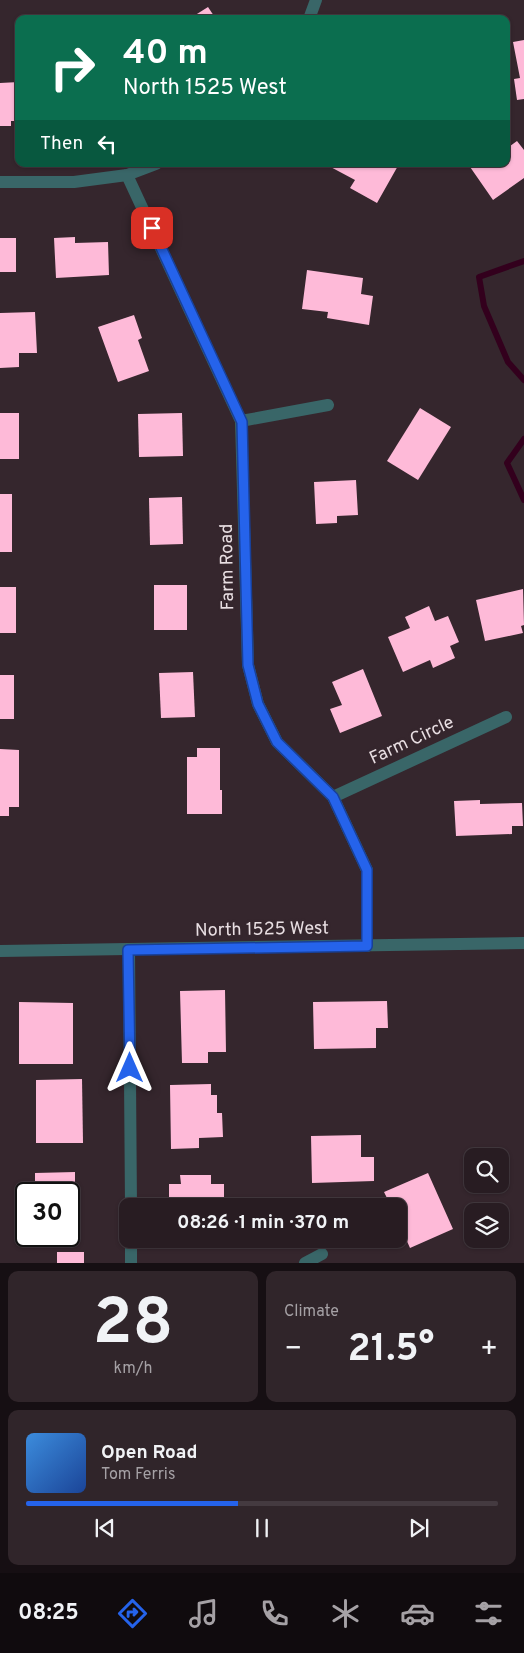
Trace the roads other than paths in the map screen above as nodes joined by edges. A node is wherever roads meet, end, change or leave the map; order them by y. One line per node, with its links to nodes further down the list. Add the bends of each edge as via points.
1 (316, 0): 2 (street)
2 (310, 15)
3 (148, 167): 4 (street)
4 (128, 175): 5 (street, via 74,182); 7 (street, Farm Road)
5 (0, 182)
6 (328, 405): 7 (street)
7 (242, 422): 9 (street, Farm Road, via 248,665 258,704 277,742)
8 (506, 717): 9 (street, Farm Circle)
9 (333, 797): 11 (street, Farm Road, via 367,870)
10 (524, 943): 11 (street, North 1525 West)
11 (367, 946): 12 (street, North 1525 West)
12 (128, 950): 13 (street, North 1525 West); 14 (street)
13 (0, 951)
14 (131, 1198)
15 (131, 1248): 17 (street)
16 (322, 1254): 18 (street)
17 (131, 1263)
18 (305, 1263)

